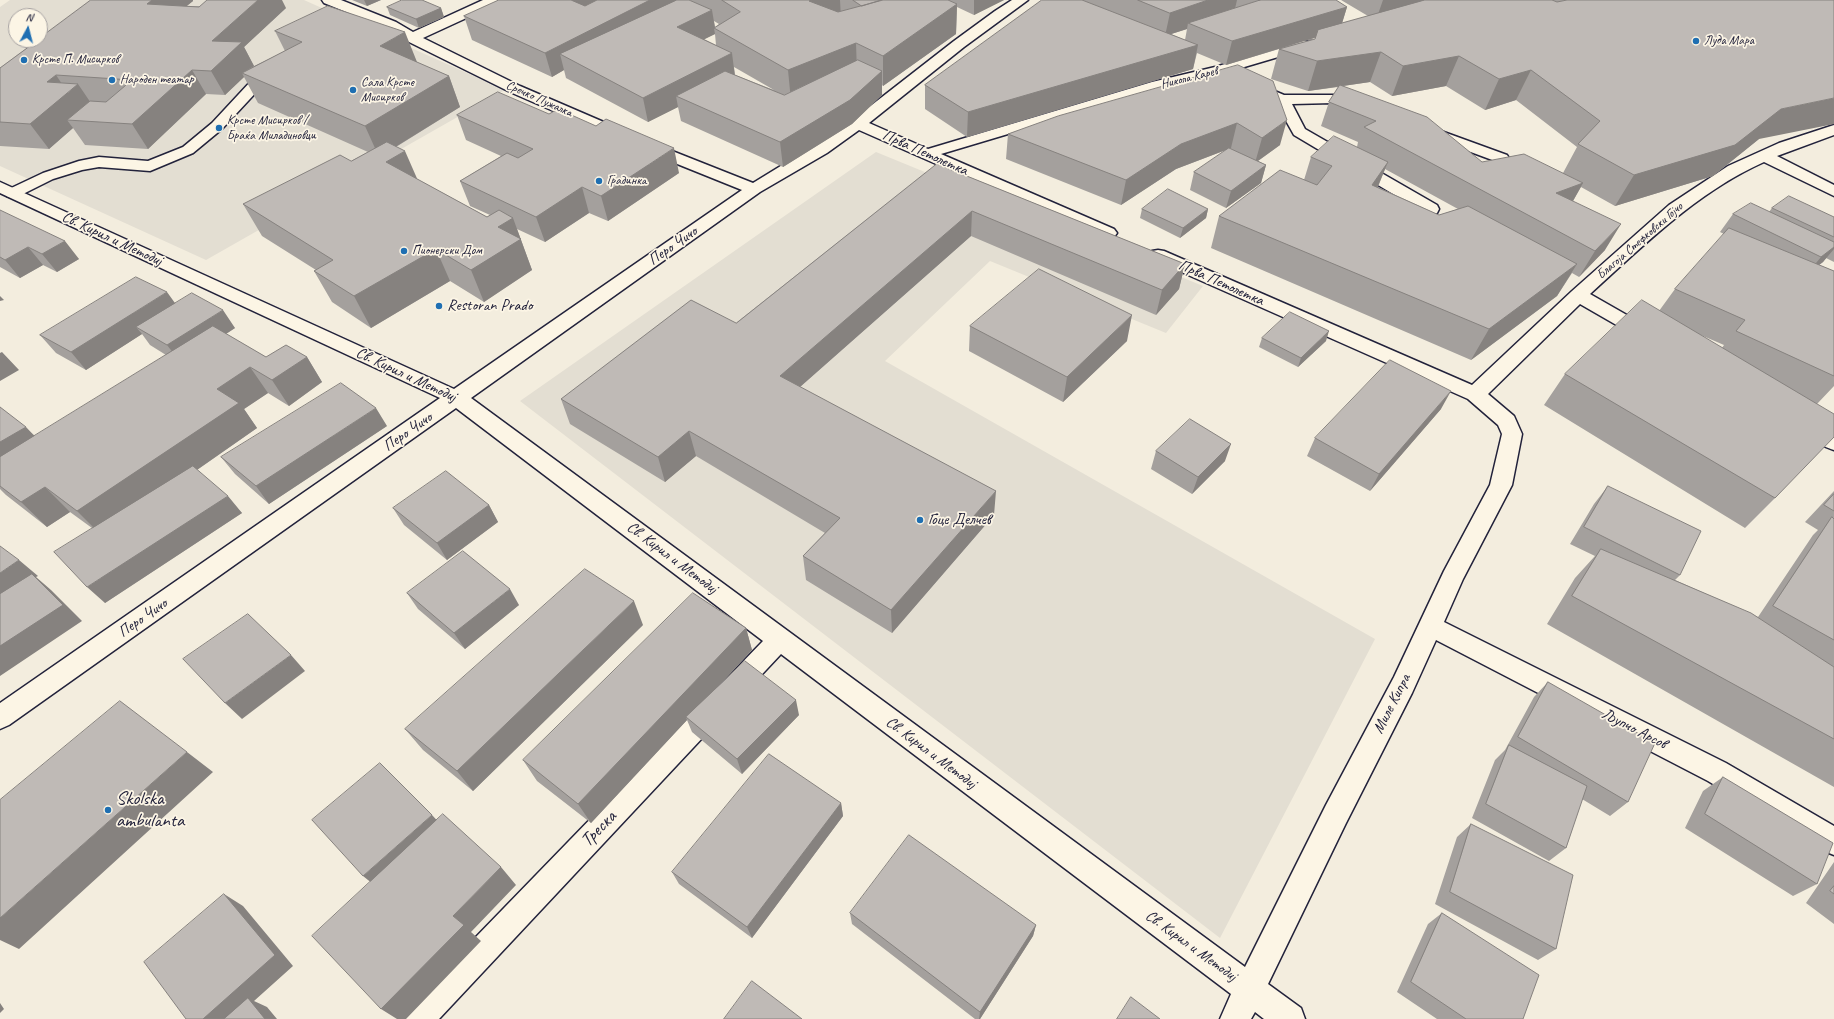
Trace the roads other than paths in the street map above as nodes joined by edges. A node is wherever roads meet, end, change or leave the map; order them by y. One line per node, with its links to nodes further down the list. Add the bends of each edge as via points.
1 (329, 0): 6 (street, Сречко Пужалка, via 391,25)
2 (494, 0): 6 (street)
3 (1028, 1): 5 (street, via 993,18)
4 (955, 29): 5 (street)
5 (969, 36): 13 (street, Перо Чичо)
6 (412, 38): 19 (street, Сречко Пужалка, via 515,89)
7 (1318, 41): 10 (street, Никола Карев)
8 (280, 58): 20 (lane, via 217,126 188,150 150,166 99,162 78,166)
9 (1197, 62): 10 (street)
10 (1219, 70): 11 (street); 16 (street, Никола Карев, via 1157,85)
11 (1282, 100): 12 (street, via 1334,99); 22 (street, via 1299,132)
12 (1375, 113)
13 (858, 124): 16 (street, Прва Петолетка); 19 (street, Перо Чичо)
14 (1416, 127): 18 (street)
15 (1834, 130): 17 (street, Благоја Стефковски Гојчо)
16 (926, 154): 23 (street, Прва Петолетка)
17 (1763, 155): 21 (street); 25 (street, Благоја Стефковски Гојчо, via 1734,170 1675,209)
18 (1502, 158)
19 (754, 189): 28 (street, Перо Чичо)
20 (6, 190): 28 (street, Св. Кирил и Методиј)
21 (1834, 192)
22 (1431, 209)
23 (1124, 240)
24 (1146, 250): 27 (street, Прва Петолетка)
25 (1578, 295): 26 (street); 27 (street, Благоја Стефковски Гојчо)
26 (1661, 343)
27 (1475, 394): 31 (street, Миле Кипра, via 1508,421 1512,434 1501,485)
28 (457, 398): 32 (street, Св. Кирил и Методиј); 33 (street, Перо Чичо)
29 (1792, 418): 30 (street)
30 (1834, 442)
31 (1430, 626): 34 (street, Љупчо Арсов, via 1717,772); 35 (street, Миле Кипра, via 1403,685)
32 (780, 639): 35 (street, Св. Кирил и Методиј, via 1144,912); 36 (street, Треска)
33 (0, 717)
34 (1834, 841)
35 (1250, 988): 37 (street, Миле Кипра); 38 (street, Св. Кирил и Методиј)
36 (418, 1019)
37 (1235, 1019)
38 (1290, 1019)

